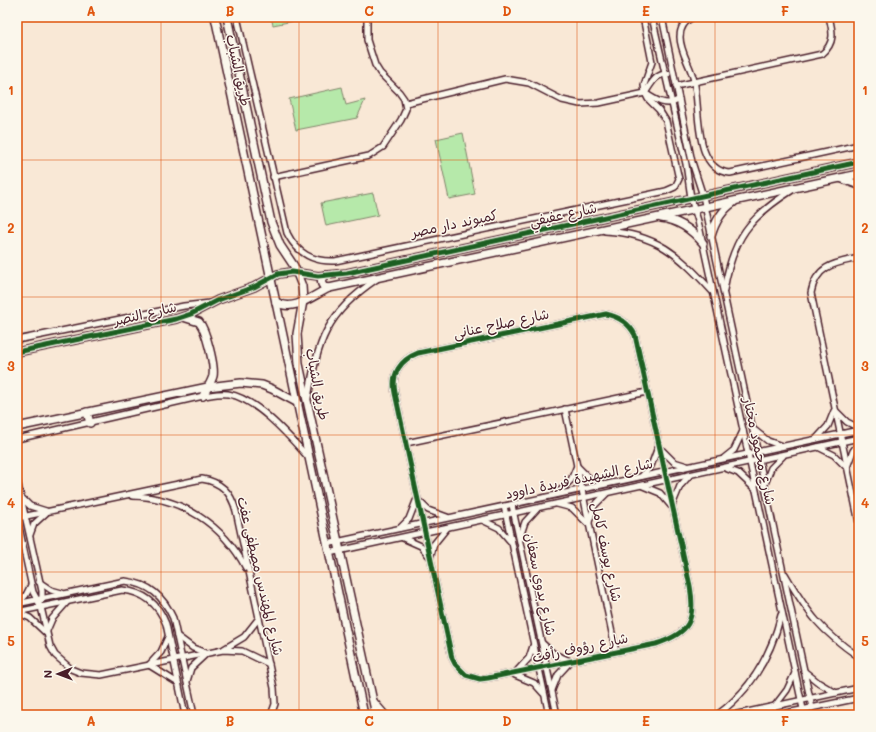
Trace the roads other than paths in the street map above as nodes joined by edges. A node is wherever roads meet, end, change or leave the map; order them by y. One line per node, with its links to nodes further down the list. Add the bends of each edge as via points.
1 (215, 17): 39 (street, طريق الشباب)
2 (227, 17): 37 (street, طريق الشباب, via 271,222 280,245)
3 (237, 17): 21 (street, كمبوند دار مصر)
4 (367, 17): 16 (street, via 367,40 375,65)
5 (643, 17): 14 (street, via 652,62 644,85)
6 (652, 17): 10 (street, شارع محمود مختار)
7 (662, 17): 11 (street, شارع محمود مختار)
8 (693, 17): 12 (street, via 685,22 680,36)
9 (830, 17): 12 (street, via 833,35 831,43 822,54)
10 (665, 74): 11 (street); 14 (street, via 656,77); 17 (street, شارع محمود مختار)
11 (674, 77): 13 (street, شارع محمود مختار)
12 (695, 82): 13 (street); 18 (street, via 698,117 707,159 711,165 723,172 730,173)
13 (676, 86): 15 (street, شارع محمود مختار)
14 (645, 93): 16 (street, via 599,103 580,104 562,100 529,83 505,79); 17 (street); 21 (street, كمبوند دار مصر, via 648,100 663,115 668,128 679,179 671,190 340,260 325,261 306,255 291,242 284,224)
15 (679, 100): 17 (street); 25 (street, شارع محمود مختار, via 692,162)
16 (406, 103): 21 (street, via 399,124 388,141 376,152 360,159)
17 (672, 104): 26 (street, شارع محمود مختار)
18 (859, 145)
19 (859, 162): 25 (street, شارع عفيفي)
20 (859, 174): 22 (street, شارع عفيفي)
21 (274, 177)
22 (838, 178): 23 (street); 24 (street, شارع عفيفي)
23 (859, 185)
24 (798, 187): 27 (street, شارع عفيفي); 43 (street, via 769,205 747,228 732,257)
25 (703, 196): 26 (street, شارع عفيفي); 28 (street, شارع محمود مختار)
26 (691, 198): 29 (street, شارع محمود مختار); 33 (street, شارع عفيفي)
27 (739, 200): 28 (street, شارع عفيفي); 32 (street, via 721,214)
28 (705, 207): 29 (street, شارع عفيفي); 32 (street, شارع محمود مختار)
29 (695, 209): 30 (street, شارع عفيفي); 34 (street, شارع محمود مختار)
30 (657, 217): 31 (street, شارع عفيفي); 34 (street, via 678,222 692,231)
31 (600, 230): 35 (street, شارع عفيفي); 42 (street, via 634,234 662,245 687,263)
32 (711, 236): 43 (street, شارع محمود مختار)
33 (494, 241): 35 (street); 38 (street, شارع عفيفي, via 360,270)
34 (703, 243): 42 (street, شارع محمود مختار)
35 (496, 251): 40 (street, شارع عفيفي)
36 (859, 258): 56 (street, via 835,263 823,270 814,280 811,293)
37 (298, 274): 38 (street, شارع عفيفي); 39 (street, شارع عفيفي, via 284,272); 44 (street, طريق الشباب)
38 (325, 275): 41 (street, via 322,283 324,287)
39 (271, 277): 45 (street, طريق الشباب); 46 (street, شارع النصر, via 254,287)
40 (381, 277): 41 (street, شارع عفيفي); 53 (street, via 348,301 328,326 316,355)
41 (329, 288): 44 (street, شارع عفيفي)
42 (713, 292): 62 (street, شارع محمود مختار)
43 (723, 293): 60 (street, شارع محمود مختار)
44 (303, 301): 45 (street, شارع عفيفي, via 290,307); 53 (street, طريق الشباب, via 297,344)
45 (276, 302): 54 (street, طريق الشباب)
46 (211, 303): 47 (street, شارع النصر); 48 (street, via 184,306)
47 (183, 317): 49 (street, شارع النصر); 50 (street, via 199,322 204,331 213,372)
48 (17, 340)
49 (17, 352)
50 (208, 387): 52 (street); 54 (street, via 241,383 262,385); 57 (street)
51 (647, 392): 55 (street); 68 (street, شارع صلاح عنانى, via 635,335 627,323 614,316 599,315 425,352 405,360 394,379 394,386); 70 (street, شارع صلاح عنانى)
52 (203, 396): 58 (street); 76 (street, via 226,394 249,403 274,421)
53 (307, 401): 122 (street, طريق الشباب)
54 (298, 403): 76 (street, طريق الشباب)
55 (564, 409): 68 (street); 80 (street, شارع يوسف كامل)
56 (834, 410): 61 (street); 63 (street); 66 (street, via 828,426)
57 (88, 412): 58 (street); 59 (street)
58 (90, 423): 65 (street)
59 (17, 427)
60 (752, 427): 71 (street, via 762,438); 73 (street, شارع محمود مختار)
61 (859, 429): 63 (street, شارع الشهيدة فريدة داوود)
62 (743, 430): 74 (street, شارع محمود مختار); 77 (street, via 734,450)
63 (840, 434): 66 (street, شارع الشهيدة فريدة داوود); 67 (street)
64 (859, 438): 67 (street, شارع الشهيدة فريدة داوود)
65 (17, 439)
66 (816, 439): 71 (street, شارع الشهيدة فريدة داوود)
67 (841, 442): 72 (street, شارع الشهيدة فريدة داوود); 83 (street)
68 (406, 443): 98 (street, شارع صلاح عنانى)
69 (859, 443): 83 (street)
70 (659, 444): 81 (street, via 668,457 681,465); 84 (street, شارع صلاح عنانى); 86 (street, via 651,466)
71 (783, 446): 73 (street, شارع الشهيدة فريدة داوود)
72 (818, 447): 75 (street, شارع الشهيدة فريدة داوود); 83 (street, via 834,455)
73 (757, 452): 74 (street, شارع الشهيدة فريدة داوود); 78 (street, شارع محمود مختار)
74 (748, 454): 77 (street, شارع الشهيدة فريدة داوود); 79 (street, شارع محمود مختار)
75 (785, 454): 78 (street, شارع الشهيدة فريدة داوود); 91 (street, via 770,468)
76 (309, 458): 123 (street, طريق الشباب)
77 (723, 459): 81 (street, شارع الشهيدة فريدة داوود)
78 (759, 460): 79 (street, شارع الشهيدة فريدة داوود); 91 (street, شارع محمود مختار)
79 (750, 462): 82 (street, شارع الشهيدة فريدة داوود); 92 (street, شارع محمود مختار)
80 (576, 465): 89 (street, via 589,478); 93 (street, شارع يوسف كامل); 97 (street, via 571,480)
81 (689, 466): 84 (street, شارع الشهيدة فريدة داوود)
82 (724, 468): 85 (street, شارع الشهيدة فريدة داوود); 92 (street, via 738,473)
83 (847, 469): 112 (street)
84 (665, 472): 86 (street, شارع الشهيدة فريدة داوود); 88 (street, شارع رؤوف رأفت)
85 (691, 475): 88 (street, شارع الشهيدة فريدة داوود); 104 (street, via 676,493)
86 (640, 477): 89 (street, شارع الشهيدة فريدة داوود)
87 (17, 480): 96 (street)
88 (667, 480): 90 (street, شارع الشهيدة فريدة داوود); 104 (street, شارع رؤوف رأفت)
89 (606, 484): 93 (street, شارع الشهيدة فريدة داوود)
90 (642, 485): 94 (street, شارع الشهيدة فريدة داوود); 104 (street, via 660,493)
91 (764, 487): 128 (street, شارع محمود مختار)
92 (756, 489): 139 (street, شارع محمود مختار)
93 (581, 490): 97 (street, شارع الشهيدة فريدة داوود); 99 (street, شارع يوسف كامل)
94 (608, 493): 99 (street, شارع الشهيدة فريدة داوود); 114 (street, via 594,506)
95 (123, 495): 105 (street, شارع المهندس مصطفى عفت); 129 (street, via 162,500 198,515 228,540); 129 (street, شارع المهندس مصطفى عفت, via 202,479 221,485 233,501)
96 (21, 496): 105 (street, via 30,506); 108 (street)
97 (553, 496): 100 (street, شارع الشهيدة فريدة داوود)
98 (417, 498): 110 (street, via 428,510); 113 (street, شارع صلاح عنانى); 116 (street, via 409,519)
99 (583, 498): 101 (street, شارع الشهيدة فريدة داوود); 114 (street, شارع يوسف كامل)
100 (512, 504): 102 (street, شارع الشهيدة فريدة داوود); 106 (street, شارع بدوي سعفان)
101 (555, 504): 103 (street, شارع الشهيدة فريدة داوود); 114 (street, via 572,508)
102 (504, 506): 107 (street, شارع بدوي سعفان); 110 (street, شارع الشهيدة فريدة داوود)
103 (538, 508): 106 (street, شارع الشهيدة فريدة داوود); 121 (street, via 525,522)
104 (673, 508): 147 (street, شارع رؤوف رأفت, via 693,605 690,620 680,633 669,639)
105 (49, 511): 108 (street, شارع المهندس مصطفى عفت); 119 (street, via 38,519)
106 (513, 513): 107 (street, شارع الشهيدة فريدة داوود); 121 (street, شارع بدوي سعفان)
107 (506, 515): 111 (street, شارع الشهيدة فريدة داوود); 124 (street, شارع بدوي سعفان)
108 (25, 516): 109 (street, شارع المهندس مصطفى عفت); 119 (street)
109 (17, 518): 118 (street)
110 (450, 518): 113 (street, شارع الشهيدة فريدة داوود)
111 (481, 520): 115 (street, شارع الشهيدة فريدة داوود); 124 (street, via 499,528)
112 (859, 523)
113 (423, 524): 116 (street, شارع الشهيدة فريدة داوود); 117 (street, شارع صلاح عنانى)
114 (589, 525): 147 (street, شارع يوسف كامل)
115 (449, 527): 117 (street, شارع الشهيدة فريدة داوود); 127 (street, via 434,544)
116 (399, 529): 122 (street, شارع الشهيدة فريدة داوود)
117 (425, 532): 120 (street, شارع الشهيدة فريدة داوود); 127 (street, شارع رؤوف رأفت)
118 (19, 534): 131 (street)
119 (29, 536): 130 (street)
120 (400, 538): 125 (street, شارع الشهيدة فريدة داوود); 127 (street, via 421,546)
121 (519, 540): 144 (street, شارع بدوي سعفان)
122 (338, 542): 123 (street, شارع الشهيدة فريدة داوود); 125 (street, طريق الشباب)
123 (327, 544): 126 (street, طريق الشباب)
124 (512, 544): 145 (street, شارع بدوي سعفان)
125 (340, 551): 126 (street, شارع الشهيدة فريدة داوود); 166 (street, طريق الشباب)
126 (329, 553): 170 (street, طريق الشباب)
127 (430, 558): 159 (street, شارع رؤوف رأفت, via 455,664 466,674 480,679)
128 (782, 570): 149 (street, via 818,625); 157 (street, شارع محمود مختار)
129 (249, 573): 140 (street, شارع المهندس مصطفى عفت)
130 (40, 582): 132 (street, via 51,590); 133 (street)
131 (31, 584): 134 (street); 136 (street, via 26,595)
132 (65, 593): 133 (street); 142 (street, via 113,582 138,582 160,595 173,618)
133 (42, 598): 134 (street); 137 (street)
134 (36, 600): 136 (street); 137 (street)
135 (67, 601): 137 (street); 141 (street, via 52,619); 143 (street, via 122,590 141,594 162,614)
136 (17, 604)
137 (41, 607): 138 (street); 141 (street)
138 (17, 612): 141 (street, via 30,618)
139 (782, 612): 158 (street, شارع محمود مختار); 183 (street, via 762,665 740,695)
140 (259, 618): 146 (street, via 244,637); 153 (street, شارع المهندس مصطفى عفت)
141 (46, 633): 154 (street, via 55,655 71,669 80,673 101,675)
142 (176, 635): 148 (street, via 193,648); 150 (street)
143 (168, 636): 151 (street); 154 (street, via 161,652)
144 (541, 641): 152 (street, via 554,654); 155 (street, شارع بدوي سعفان)
145 (533, 643): 156 (street, شارع بدوي سعفان); 159 (street, via 529,658)
146 (223, 650): 148 (street); 153 (street, via 242,651)
147 (616, 652): 152 (street, شارع رؤوف رأفت)
148 (207, 653): 150 (street); 160 (street, via 191,668)
149 (859, 657)
150 (181, 658): 151 (street); 160 (street)
151 (173, 660): 154 (street); 161 (street)
152 (571, 662): 155 (street, شارع رؤوف رأفت); 163 (street, via 558,675)
153 (269, 664): 176 (street, شارع المهندس مصطفى عفت, via 276,696)
154 (149, 665): 161 (street)
155 (546, 666): 156 (street, شارع رؤوف رأفت); 163 (street, شارع بدوي سعفان)
156 (539, 668): 159 (street, شارع رؤوف رأفت); 165 (street, شارع بدوي سعفان)
157 (804, 670): 164 (street); 168 (street, شارع محمود مختار)
158 (795, 672): 169 (street, شارع محمود مختار); 171 (street, via 787,690)
159 (512, 674): 165 (street, via 527,678)
160 (186, 682): 175 (street)
161 (178, 683): 174 (street)
162 (859, 688): 164 (street)
163 (552, 692): 182 (street, شارع بدوي سعفان)
164 (836, 693): 168 (street)
165 (544, 694): 181 (street, شارع بدوي سعفان)
166 (372, 698): 179 (street, طريق الشباب); 180 (street)
167 (859, 698): 172 (street)
168 (810, 699): 169 (street); 172 (street, شارع محمود مختار)
169 (801, 701): 171 (street); 173 (street, شارع محمود مختار)
170 (362, 705): 177 (street); 178 (street, طريق الشباب)
171 (774, 707): 184 (street)
172 (812, 708): 173 (street)
173 (803, 709): 185 (street)
174 (185, 715)
175 (194, 715)
176 (271, 715)
177 (361, 715)
178 (364, 715)
179 (376, 715)
180 (386, 715)
181 (549, 715)
182 (556, 715)
183 (717, 715)
184 (733, 715)
185 (777, 715)

